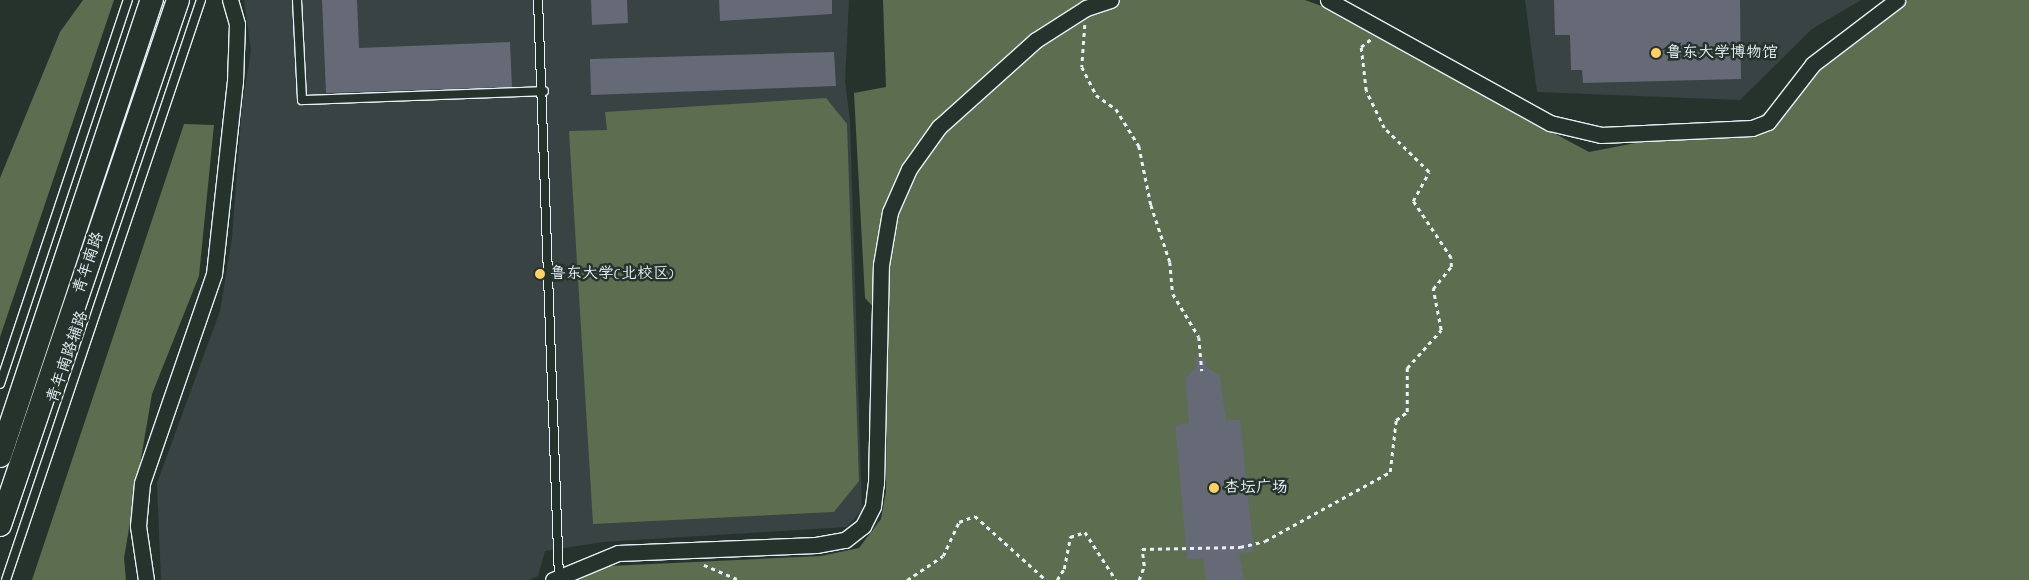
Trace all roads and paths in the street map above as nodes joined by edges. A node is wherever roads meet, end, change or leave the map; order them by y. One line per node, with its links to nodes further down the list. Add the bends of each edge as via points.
1 (128, 0): 15 (lane)
2 (152, 0): 16 (main road, 青年南路)
3 (178, 0): 17 (main road, 青年南路)
4 (201, 0): 19 (lane, 青年南路辅路)
5 (230, 0): 20 (street, via 237,24 235,81 214,274 142,483 138,526)
6 (297, 0): 13 (lane, via 302,100)
7 (538, 0): 13 (lane)
8 (1111, 0): 11 (street)
9 (1328, 0): 12 (street)
10 (1897, 0): 12 (street, via 1813,64 1768,122 1752,128 1578,133 1524,109)
11 (1086, 8): 14 (path, via 1082,67 1096,95 1116,109 1139,146 1151,205 1170,262 1173,294 1199,337); 18 (street, via 1036,40 940,126 909,169 890,212 876,318 876,483 873,506 863,526 845,540 816,545 618,553)
12 (1380, 26): 25 (path, via 1361,48 1366,91 1384,128 1429,172 1413,201 1451,258 1451,268 1433,289 1441,330 1407,368 1406,412 1396,420 1390,472 1265,541 1240,547 1142,549 1144,566)
13 (544, 91): 18 (lane)
14 (1202, 370)
15 (0, 384)
16 (0, 456)
17 (0, 525)
18 (556, 578)
19 (6, 580)
20 (146, 580)
21 (907, 580): 22 (path, via 943,556 959,522 975,516)
22 (1046, 580)
23 (1057, 580): 24 (path, via 1064,569 1070,537 1085,532)
24 (1116, 580)
25 (1139, 580)

